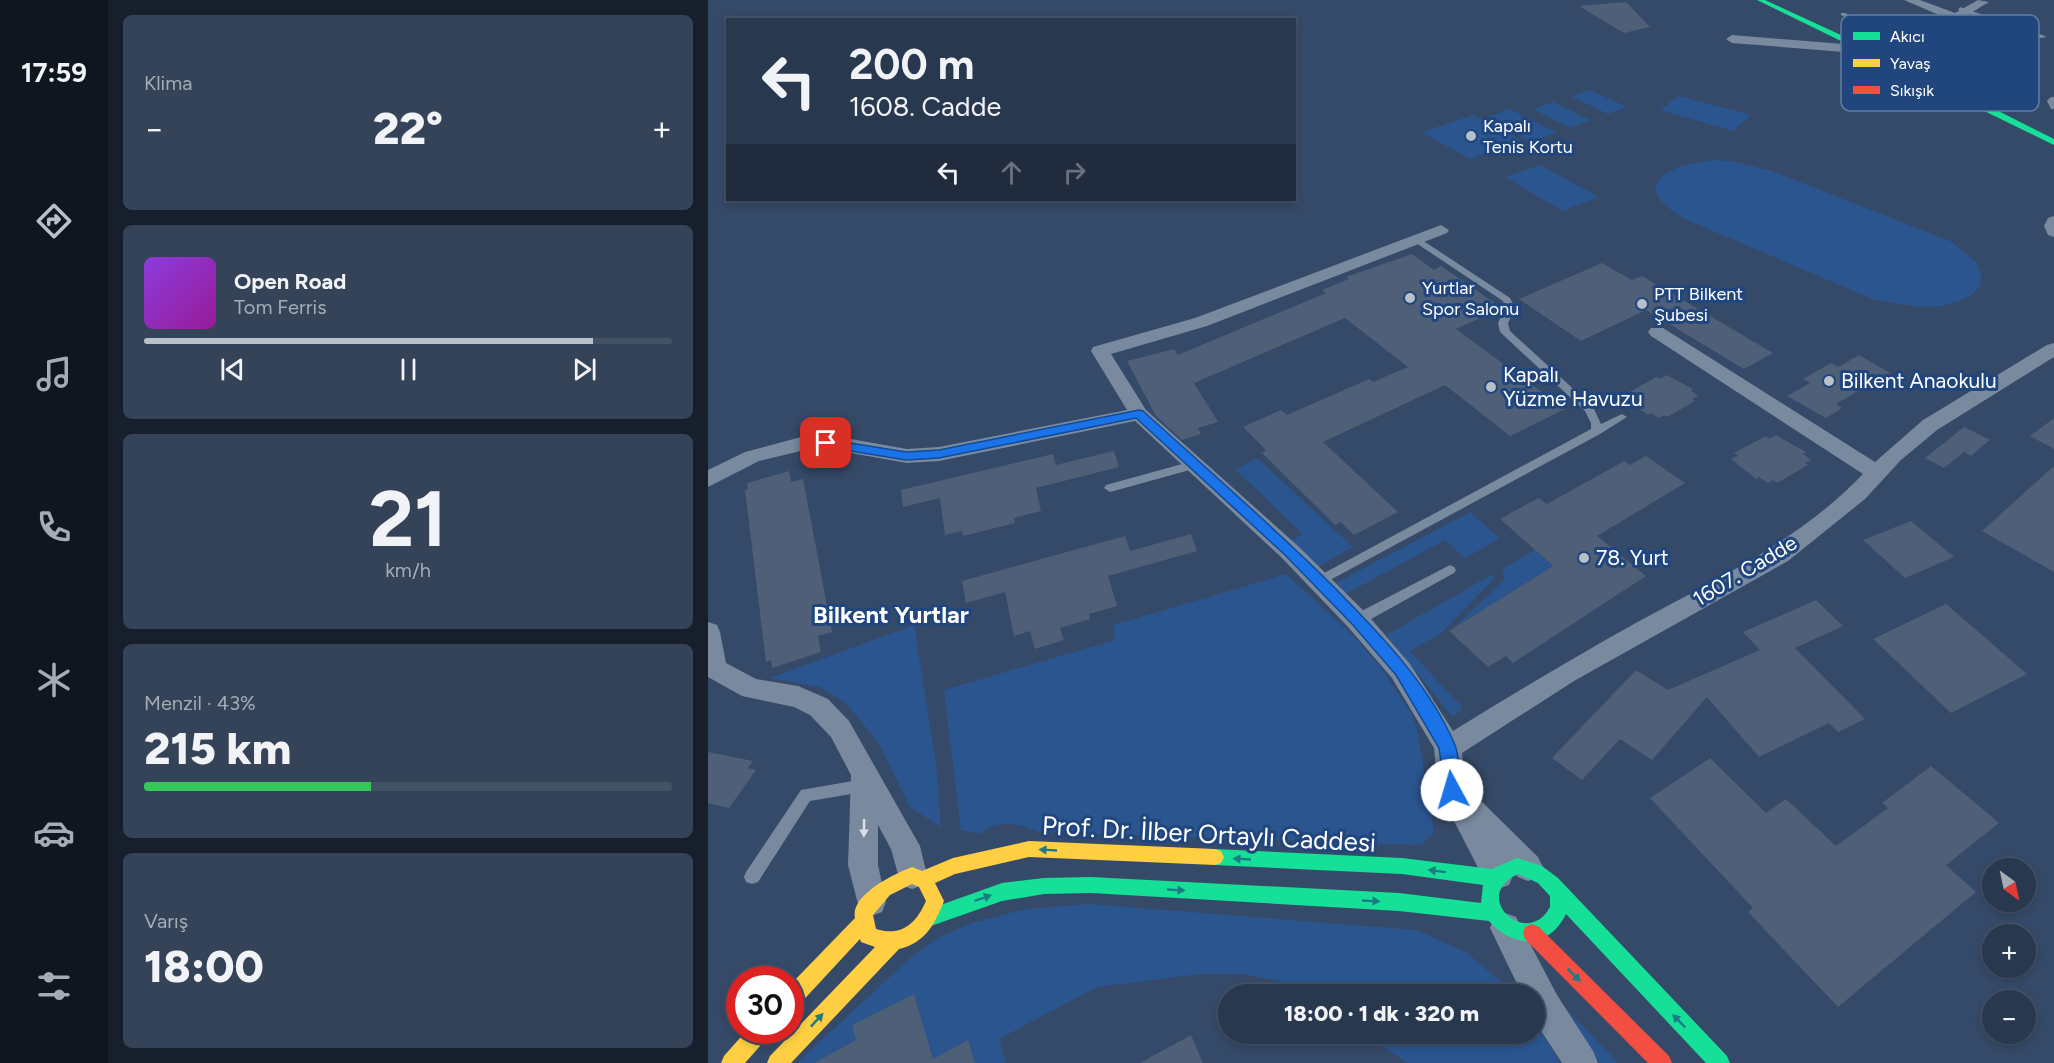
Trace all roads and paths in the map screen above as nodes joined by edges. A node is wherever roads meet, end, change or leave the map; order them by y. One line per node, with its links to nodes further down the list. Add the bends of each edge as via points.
1 (1760, 0): 10 (street)
2 (1910, 0): 4 (street)
3 (1986, 1): 4 (street)
4 (1957, 13): 5 (street); 6 (street); 7 (lane)
5 (1950, 15)
6 (1953, 15)
7 (1964, 15)
8 (2039, 36): 9 (lane)
9 (2043, 37)
10 (1841, 38)
11 (1732, 39): 12 (street)
12 (1841, 48)
13 (2054, 99): 14 (lane)
14 (2054, 107)
15 (1992, 111): 16 (street)
16 (2054, 142)
17 (2054, 221): 19 (street)
18 (1441, 230): 20 (street)
19 (2054, 232)
20 (1416, 239): 23 (street, via 1220,315 1100,351); 25 (lane, via 1507,300 1510,308 1503,323 1505,332 1589,409)
21 (1657, 332): 27 (street)
22 (2054, 349): 27 (street, 1607. Cadde, via 1929,425)
23 (1139, 414): 26 (street); 28 (street, via 939,454 906,456 836,443 811,443 746,458)
24 (1622, 417): 25 (lane)
25 (1596, 432): 31 (lane)
26 (1193, 465): 29 (lane); 31 (street)
27 (1877, 473): 34 (street, 1607. Cadde, via 1857,494 1780,555 1565,674)
28 (708, 480)
29 (1110, 488)
30 (1450, 570): 32 (lane)
31 (1319, 581): 32 (street)
32 (1357, 620): 34 (street, via 1401,671)
33 (708, 632): 35 (street, via 716,669 751,689 798,697 819,707 840,729)
34 (1448, 748): 36 (street)
35 (865, 778): 39 (lane, via 806,795); 40 (street, via 905,846); 42 (street, one-way to 42, via 863,865)
36 (1452, 790): 37 (street); 38 (street)
37 (1528, 867): 38 (street, Prof. Dr. İlber Ortaylı Caddesi, via 1517,866); 41 (street, via 1546,876)
38 (1497, 876): 40 (street, Prof. Dr. İlber Ortaylı Caddesi, one-way to 40, via 1402,866 1029,849); 44 (street, via 1488,895)
39 (753, 877)
40 (918, 877): 42 (street, via 899,879 878,893); 43 (street, via 929,884 935,901)
41 (1558, 892): 44 (street, via 1558,914 1543,930); 52 (street, one-way to 41)
42 (867, 912): 45 (street, via 868,936 884,944); 46 (street)
43 (928, 918): 44 (street, one-way to 44, via 1002,892 1091,885 1399,902); 45 (street, via 904,940)
44 (1510, 924): 50 (street, via 1545,1007); 51 (street, one-way to 51)
45 (893, 942): 49 (street, one-way to 45)
46 (804, 984)
47 (748, 1044): 48 (street)
48 (731, 1063)
49 (777, 1063)
50 (1581, 1063)
51 (1662, 1063)
52 (1720, 1063)

